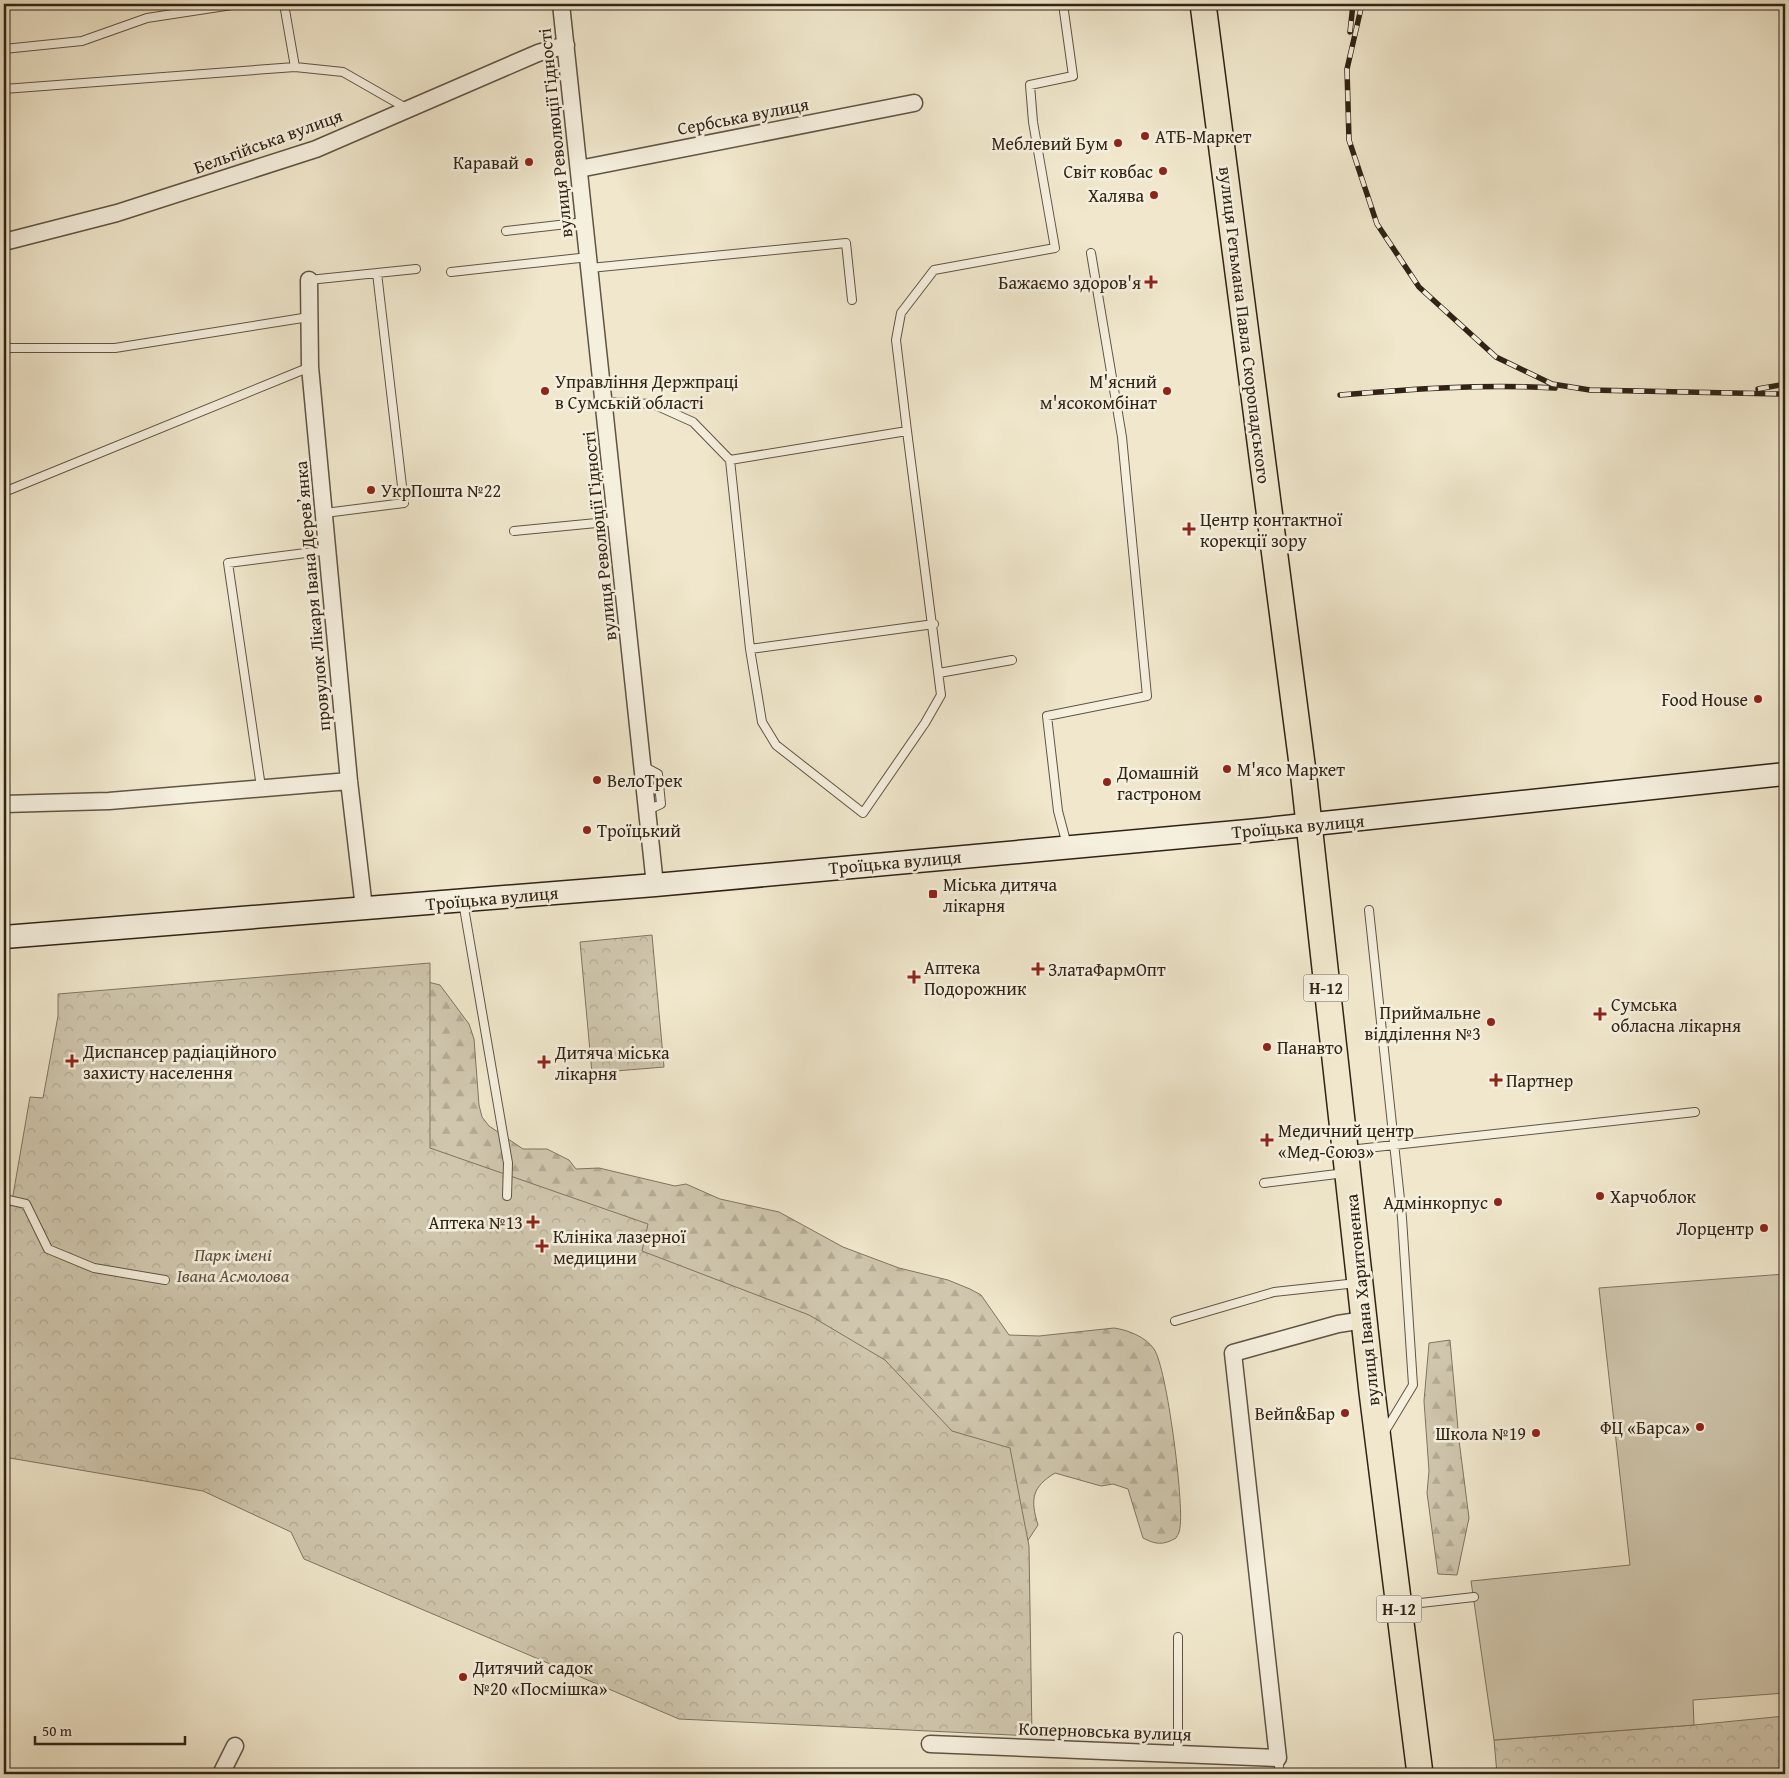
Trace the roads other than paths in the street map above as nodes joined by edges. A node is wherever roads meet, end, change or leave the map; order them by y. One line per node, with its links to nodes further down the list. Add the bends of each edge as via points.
1 (262, 4): 7 (lane, via 147,18 82,41)
2 (284, 4): 8 (lane)
3 (561, 4): 6 (street, вулиця Революції Гідності)
4 (1063, 4): 27 (lane, via 1073,76 1030,85 1033,122 1055,248 934,270 901,312 896,340)
5 (1203, 4): 42 (main road, вулиця Гетьмана Павла Скоропадського)
6 (566, 46): 11 (street, Бельгійська вулиця, via 538,53); 12 (street, вулиця Революції Гідності)
7 (4, 50)
8 (295, 67): 9 (lane); 11 (lane, via 344,72)
9 (4, 89)
10 (914, 103): 12 (street, Сербська вулиця)
11 (406, 108): 15 (street, Бельгійська вулиця, via 316,149 117,213)
12 (579, 169): 13 (street, вулиця Революції Гідності)
13 (585, 222): 14 (lane); 17 (street, вулиця Революції Гідності)
14 (506, 231)
15 (4, 242)
16 (1090, 253): 43 (lane, via 1122,437 1148,696 1047,716 1058,811)
17 (589, 262): 19 (lane); 22 (lane, via 846,243); 26 (street, вулиця Революції Гідності)
18 (416, 269): 20 (lane)
19 (451, 272)
20 (377, 273): 21 (lane); 30 (lane, via 404,503)
21 (309, 280): 23 (street, провулок Лікаря Івана Деревʼянка)
22 (852, 300)
23 (310, 317): 24 (lane, via 115,348); 25 (street, провулок Лікаря Івана Деревʼянка)
24 (4, 348)
25 (310, 366): 29 (lane); 30 (street, провулок Лікаря Івана Деревʼянка)
26 (605, 402): 28 (lane, via 653,404 693,422); 31 (street, вулиця Революції Гідності)
27 (907, 431): 28 (lane); 34 (lane)
28 (730, 460): 35 (lane)
29 (4, 492)
30 (325, 513): 33 (street, провулок Лікаря Івана Деревʼянка)
31 (617, 521): 32 (lane); 44 (street, вулиця Революції Гідності)
32 (514, 531)
33 (328, 550): 39 (street, провулок Лікаря Івана Деревʼянка); 40 (lane, via 228,563)
34 (934, 624): 35 (lane); 37 (lane)
35 (750, 649): 37 (lane, via 762,722 776,745 863,813 925,724 941,695)
36 (1012, 660): 37 (lane)
37 (939, 673)
38 (1785, 774): 42 (main road, Троїцька вулиця)
39 (349, 781): 40 (street); 46 (street, провулок Лікаря Івана Деревʼянка)
40 (261, 787): 41 (street, via 109,801)
41 (4, 804)
42 (1309, 825): 43 (main road, Троїцька вулиця); 51 (main road, вулиця Івана Харитоненка / Н-12)
43 (1068, 846): 44 (main road, Троїцька вулиця)
44 (655, 885): 45 (main road, Троїцька вулиця)
45 (462, 900): 46 (main road, Троїцька вулиця); 53 (lane, via 508,1163)
46 (364, 908): 48 (main road, Троїцька вулиця)
47 (1369, 910): 50 (lane)
48 (4, 937)
49 (1695, 1112): 50 (lane)
50 (1396, 1145): 51 (lane); 59 (lane, via 1413,1386)
51 (1346, 1162): 52 (lane); 56 (main road, вулиця Івана Харитоненка / Н-12)
52 (1264, 1183)
53 (507, 1196)
54 (4, 1199): 55 (lane, via 26,1204 48,1249 94,1268)
55 (164, 1280)
56 (1359, 1282): 57 (main road, вулиця Івана Харитоненка / Н-12); 58 (lane, via 1274,1292)
57 (1364, 1320): 59 (main road, вулиця Івана Харитоненка / Н-12); 66 (street, via 1338,1324 1233,1354)
58 (1175, 1321)
59 (1378, 1444): 61 (main road, вулиця Івана Харитоненка / Н-12)
60 (1474, 1598): 61 (lane)
61 (1398, 1606): 68 (main road, вулиця Івана Харитоненка / Н-12)
62 (1178, 1637): 65 (lane)
63 (930, 1744): 65 (street, Коперновська вулиця)
64 (235, 1746): 67 (street)
65 (1178, 1754): 66 (street, Коперновська вулиця)
66 (1279, 1766)
67 (221, 1774)
68 (1420, 1774)

